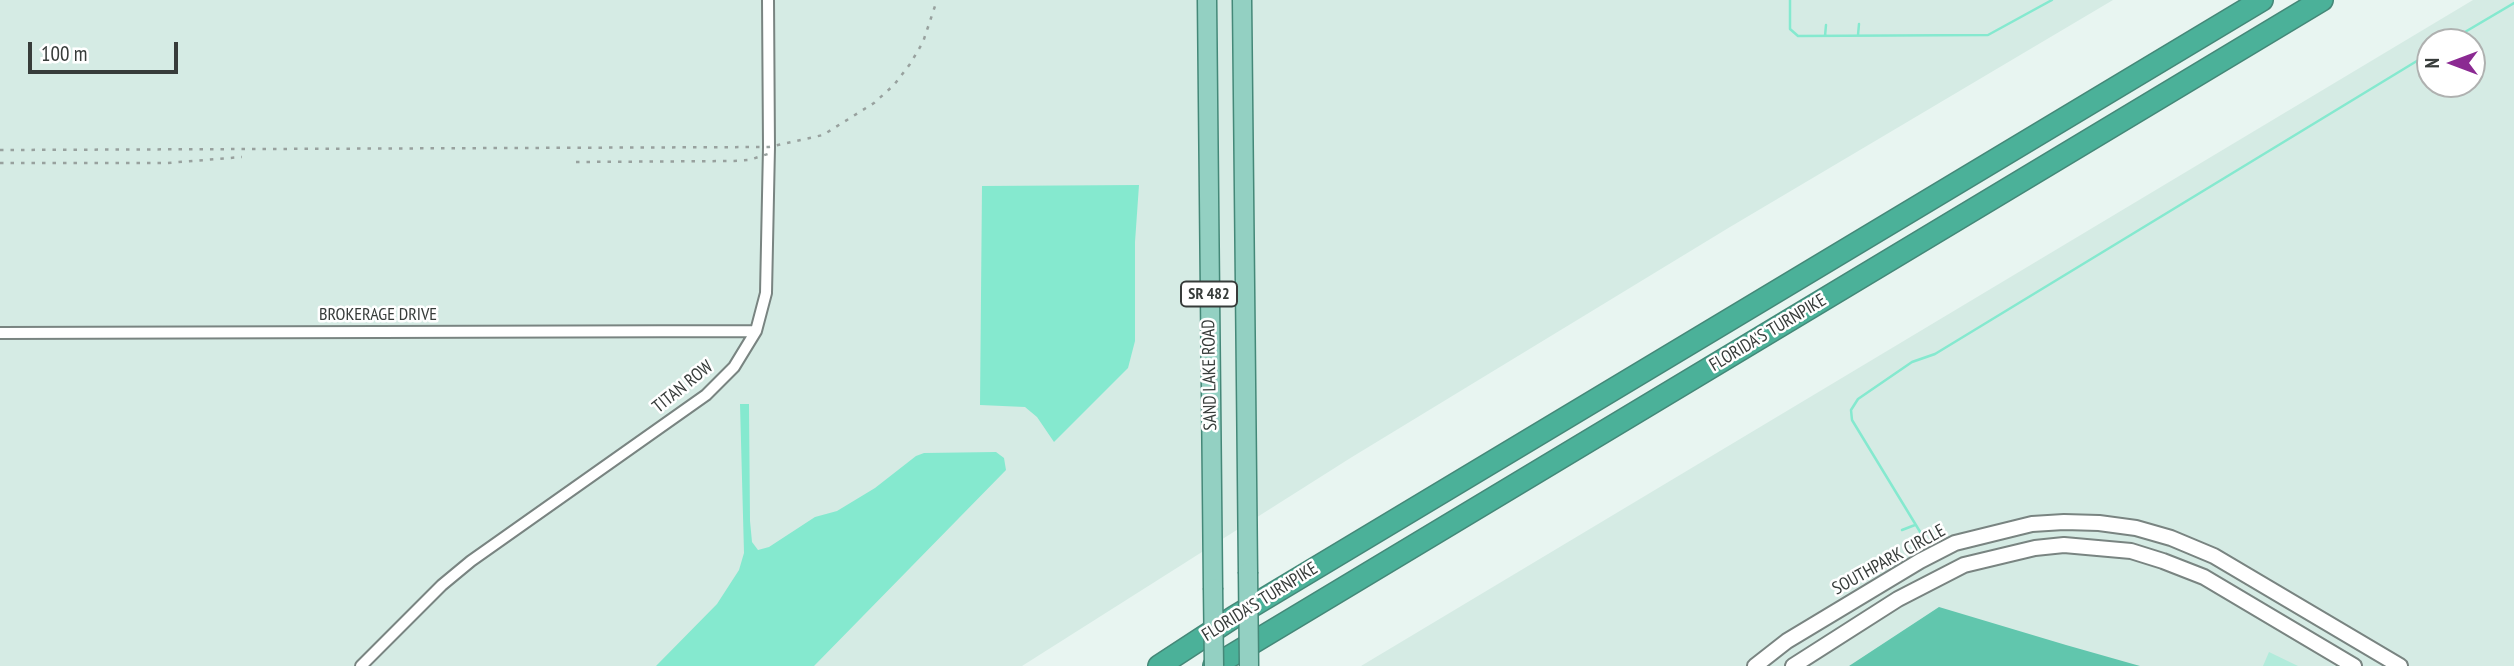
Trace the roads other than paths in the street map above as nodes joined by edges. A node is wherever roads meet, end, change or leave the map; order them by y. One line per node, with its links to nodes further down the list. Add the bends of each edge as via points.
1 (768, 0): 6 (street, TITAN ROW, via 768,251 766,294)
2 (1207, 0): 10 (main road, SAND LAKE ROAD / SR 482, bridge)
3 (1242, 0): 11 (main road, SAND LAKE ROAD / SR 482, bridge)
4 (2262, 0): 9 (highway, FLORIDA'S TURNPIKE)
5 (2322, 0): 10 (highway, FLORIDA'S TURNPIKE)
6 (756, 331): 7 (street, BROKERAGE DRIVE); 8 (street, TITAN ROW, via 734,367 706,395 471,561)
7 (0, 334)
8 (361, 666)
9 (1159, 666)
10 (1214, 666)
11 (1249, 666)
12 (1755, 666): 15 (street, SOUTHPARK CIRCLE, via 1787,641 1955,543 2032,524 2064,522 2136,528 2214,556)
13 (1793, 666): 14 (street, via 1898,599 1964,565 2064,545 2131,551 2204,577)
14 (2354, 666)
15 (2400, 666)

